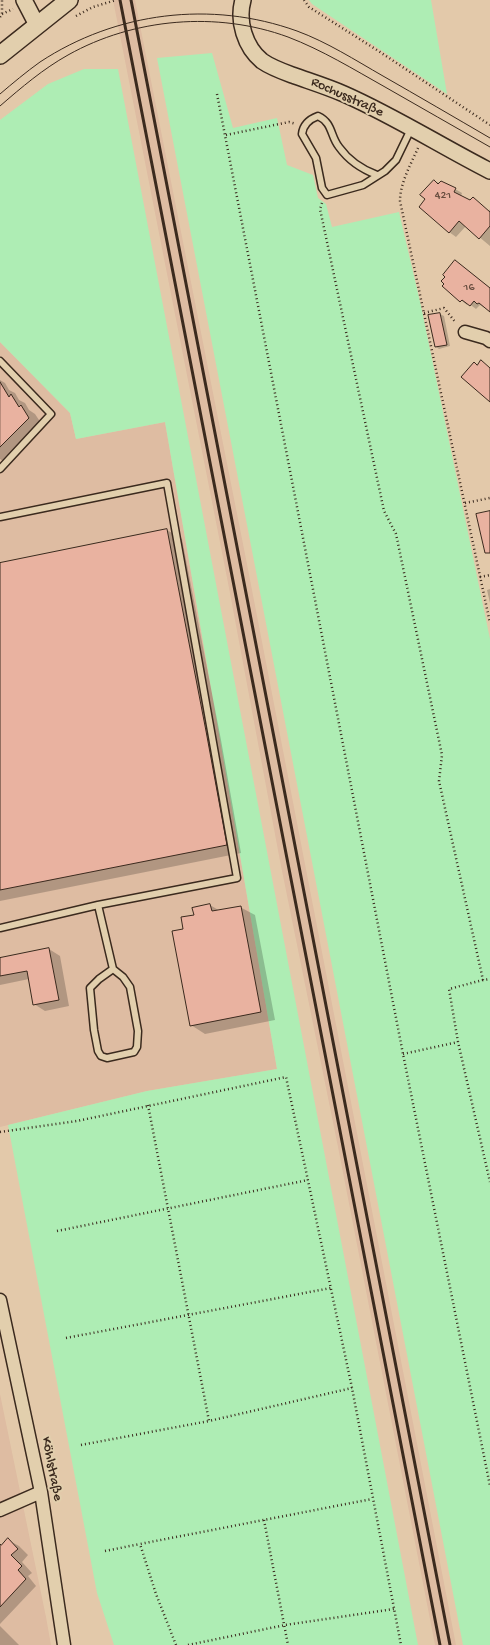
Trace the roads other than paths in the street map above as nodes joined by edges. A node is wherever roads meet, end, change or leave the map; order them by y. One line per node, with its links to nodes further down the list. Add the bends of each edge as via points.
1 (24, 0): 4 (street)
2 (69, 0): 4 (main road)
3 (243, 0): 6 (street, Rochusstraße, via 243,30 247,41 262,60 273,68 343,94)
4 (37, 25): 5 (main road)
5 (0, 55)
6 (411, 129): 7 (street, Rochusstraße); 8 (lane, via 396,160 386,171)
7 (490, 170)
8 (377, 175): 8 (lane, via 363,185 327,195 322,188 316,158 302,134 304,126 318,116 324,119 332,129 337,146 346,156 360,168)
9 (465, 332): 10 (street)
10 (490, 341)
11 (0, 361): 12 (lane, via 51,414)
12 (0, 469)
13 (0, 517): 14 (lane, via 167,483 238,878)
14 (98, 905): 15 (lane); 16 (lane)
15 (0, 928)
16 (113, 969): 16 (lane, via 130,987 138,1041 134,1052 107,1058 98,1052 90,988)
17 (0, 1300): 18 (street, Köhlstraße)
18 (41, 1492): 19 (street); 20 (street, Köhlstraße)
19 (0, 1510)
20 (64, 1645)

